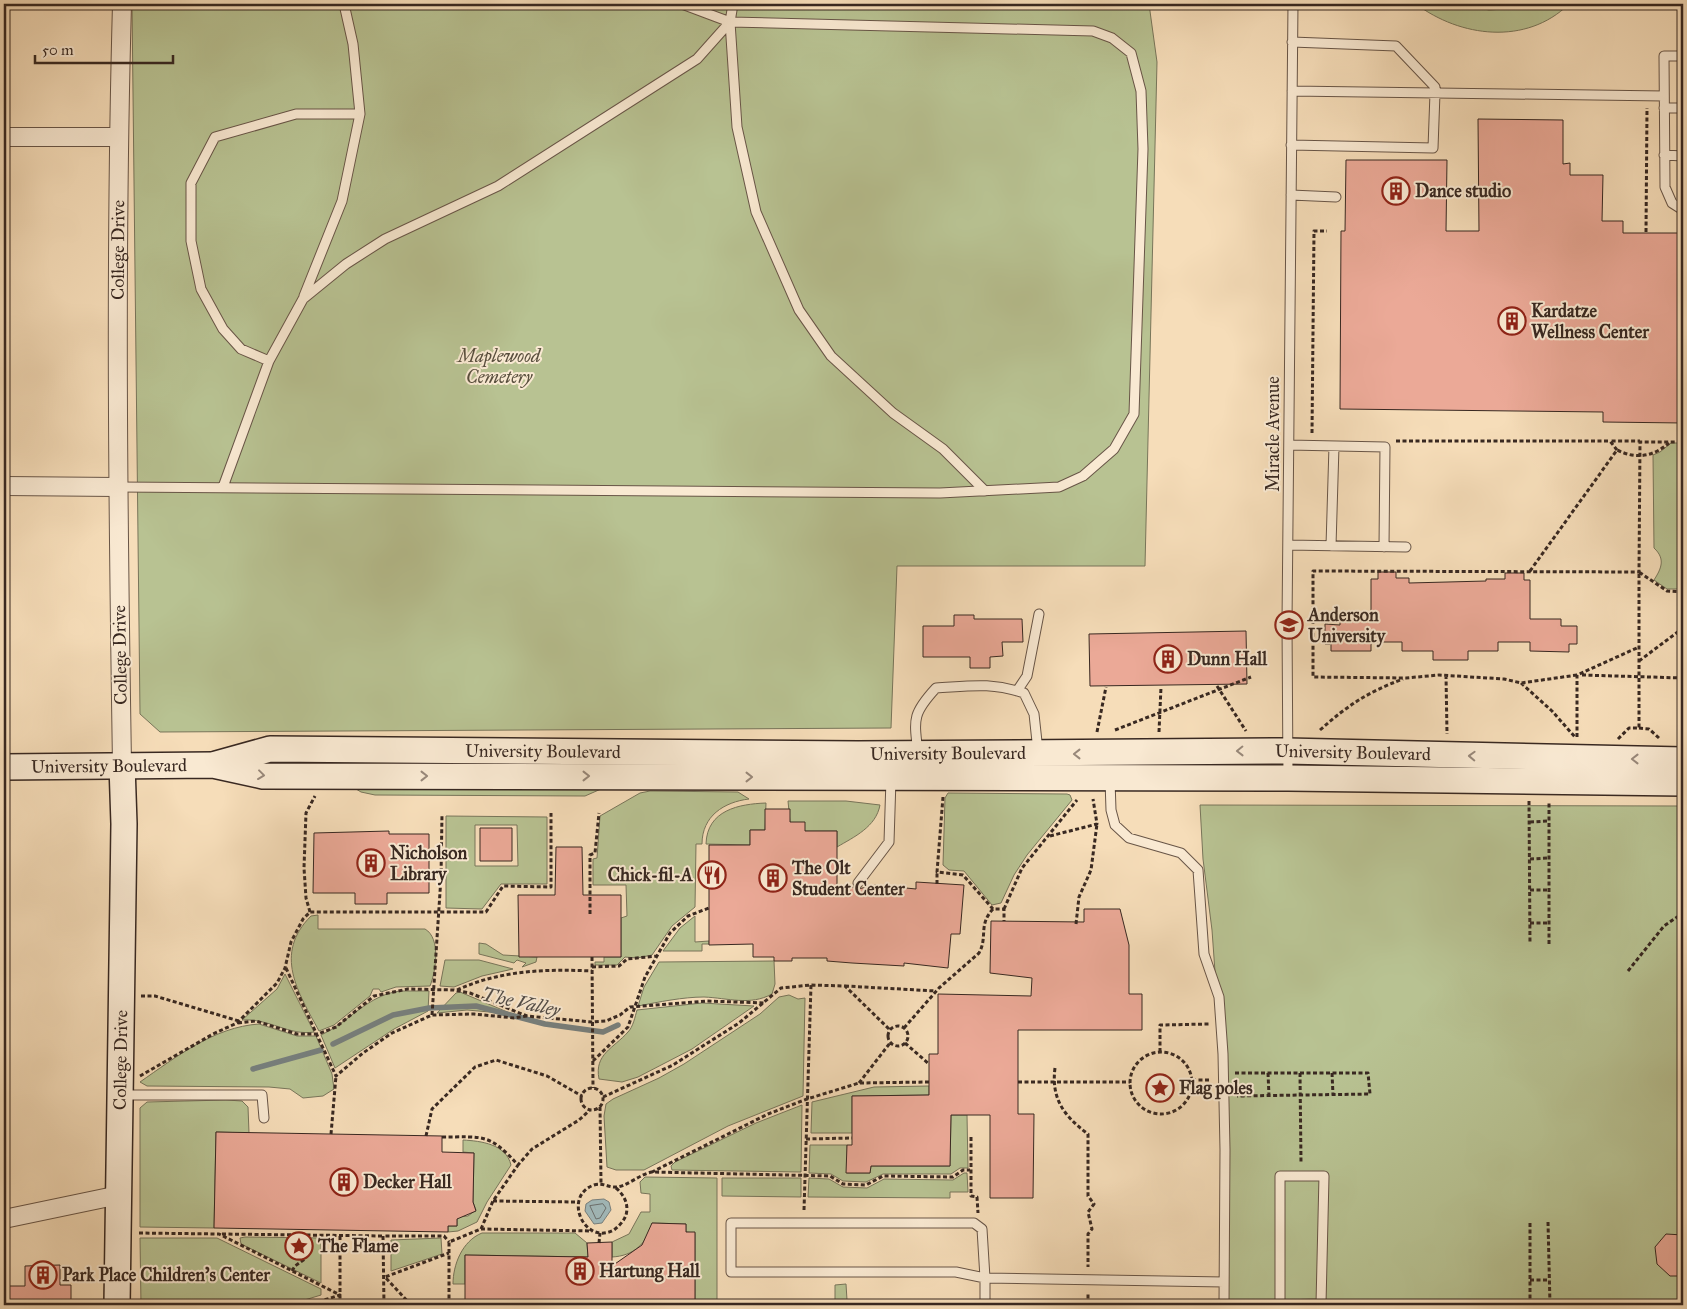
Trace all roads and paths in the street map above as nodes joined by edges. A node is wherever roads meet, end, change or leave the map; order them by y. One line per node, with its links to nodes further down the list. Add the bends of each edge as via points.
1 (122, 4): 17 (street, College Drive)
2 (344, 4): 15 (lane, via 353,44)
3 (682, 4): 6 (lane)
4 (733, 4): 6 (lane)
5 (1293, 4): 7 (lane, Miracle Avenue)
6 (730, 22): 26 (lane, via 697,59 498,186 385,239 346,264); 40 (lane, via 737,127 756,212 799,310 831,356 893,413 943,450); 40 (lane, via 1093,31 1112,38 1131,53 1141,91 1143,149 1134,414 1114,449 1083,476 1059,487)
7 (1292, 42): 9 (lane, Miracle Avenue); 10 (lane, via 1396,46 1435,87)
8 (1683, 56): 12 (lane, via 1664,56)
9 (1292, 91): 10 (lane); 18 (lane, Miracle Avenue)
10 (1435, 93): 11 (lane); 18 (lane, via 1433,148)
11 (1647, 96): 12 (lane); 25 (path)
12 (1664, 96): 13 (lane)
13 (1664, 108): 14 (lane); 19 (lane)
14 (1683, 108)
15 (360, 114): 26 (lane, via 342,201); 27 (lane, via 296,114 215,138 191,183 191,241 202,289 223,329 240,349)
16 (4, 137): 17 (street)
17 (118, 138): 38 (street, College Drive)
18 (1291, 145): 21 (lane, Miracle Avenue)
19 (1664, 156): 20 (lane); 23 (lane, via 1665,187 1672,203)
20 (1683, 156)
21 (1291, 195): 22 (lane); 33 (lane, Miracle Avenue)
22 (1336, 197)
23 (1683, 210)
24 (1327, 231): 28 (path, via 1314,231)
25 (1646, 232)
26 (303, 299): 27 (lane)
27 (269, 361): 39 (lane)
28 (1312, 441)
29 (1391, 441): 30 (path)
30 (1610, 441): 31 (path); 35 (path)
31 (1670, 442): 32 (path); 36 (path, via 1659,452); 36 (path, via 1640,442)
32 (1683, 442)
33 (1289, 445): 34 (lane); 41 (lane, Miracle Avenue)
34 (1334, 446): 42 (lane); 43 (lane, via 1385,447)
35 (1618, 450): 36 (path, via 1626,455); 45 (path)
36 (1640, 456): 46 (path)
37 (4, 486): 38 (street)
38 (117, 487): 39 (lane); 75 (street, College Drive)
39 (223, 487): 40 (lane)
40 (985, 491)
41 (1288, 545): 42 (lane); 71 (lane, Miracle Avenue)
42 (1331, 546): 43 (lane)
43 (1384, 547): 44 (lane)
44 (1406, 547)
45 (1530, 572): 46 (path); 56 (path, via 1313,571 1313,677)
46 (1639, 572): 47 (path, via 1667,591); 50 (path)
47 (1683, 592)
48 (1039, 614): 62 (lane, via 1027,676)
49 (1683, 628): 51 (path)
50 (1639, 648): 51 (path); 53 (path)
51 (1639, 662): 54 (path)
52 (1446, 675): 56 (path); 58 (path); 73 (path)
53 (1578, 675): 54 (path); 58 (path); 58 (path, via 1577,740)
54 (1639, 675): 57 (path); 68 (path, via 1638,728 1629,728 1620,734)
55 (1251, 677): 61 (path)
56 (1406, 678): 66 (path, via 1374,690 1343,709)
57 (1683, 678)
58 (1521, 683)
59 (1106, 687): 65 (path, via 1096,737)
60 (1161, 687): 63 (path)
61 (1218, 688): 63 (path); 67 (path)
62 (1017, 691): 72 (lane, via 1024,693 1034,714); 77 (lane, via 982,685 936,688 918,708 915,727)
63 (1160, 712): 64 (path); 69 (path)
64 (1114, 730)
65 (1105, 734)
66 (1314, 736)
67 (1251, 738)
68 (1617, 741)
69 (1159, 742)
70 (334, 750): 76 (main road, University Boulevard, via 270,749); 77 (main road, University Boulevard); 82 (street)
71 (1287, 751): 72 (main road, University Boulevard, one-way to 72); 73 (main road, University Boulevard); 80 (lane, Miracle Avenue)
72 (1038, 754): 77 (main road, University Boulevard)
73 (1447, 755): 74 (main road, University Boulevard, one-way to 73)
74 (1683, 760)
75 (122, 765): 76 (main road, University Boulevard); 78 (main road, University Boulevard); 153 (main road, College Drive)
76 (213, 765): 82 (main road, University Boulevard, one-way to 82)
77 (918, 765): 79 (main road, University Boulevard); 83 (main road, University Boulevard)
78 (4, 767)
79 (891, 777): 82 (main road, University Boulevard, one-way to 79); 98 (lane, via 889,842)
80 (1288, 778): 81 (main road, University Boulevard); 83 (main road, University Boulevard)
81 (1683, 783)
82 (325, 784): 105 (path, via 306,814 304,868)
83 (1101, 784): 93 (path); 146 (lane, via 1115,825 1129,838 1181,853 1198,870 1204,954 1219,997)
84 (943, 792): 97 (path)
85 (1083, 792): 94 (path)
86 (1529, 793): 92 (path)
87 (1549, 793): 91 (path)
88 (442, 814): 106 (path)
89 (551, 814): 106 (path, via 551,887 503,886 486,912)
90 (599, 814): 108 (path, via 595,853 590,855)
91 (1549, 821): 92 (path); 95 (path)
92 (1530, 822): 96 (path)
93 (1097, 824): 94 (path); 112 (path, via 1091,870 1079,897)
94 (1049, 836): 103 (path, via 1022,868)
95 (1549, 858): 96 (path); 101 (path)
96 (1530, 860): 100 (path)
97 (937, 872): 99 (path); 104 (path, via 963,875)
98 (858, 883)
99 (937, 884)
100 (1530, 890): 101 (path); 111 (path)
101 (1549, 890): 110 (path)
102 (709, 908): 115 (path, via 688,916 676,927)
103 (1004, 908): 104 (path); 109 (path)
104 (992, 909): 124 (path, via 985,918 979,953)
105 (310, 912): 106 (path); 117 (path, via 291,942)
106 (439, 912): 122 (path)
107 (1683, 913): 119 (path, via 1664,926)
108 (590, 914)
109 (1004, 921)
110 (1549, 922): 111 (path); 114 (path)
111 (1530, 923): 113 (path)
112 (1076, 924)
113 (1530, 944)
114 (1549, 944)
115 (657, 956): 118 (path, via 627,959 620,966); 127 (path)
116 (592, 957): 118 (path)
117 (285, 968): 130 (path, via 277,984); 135 (path)
118 (592, 969): 123 (path, via 511,972 478,980); 131 (path)
119 (1628, 971)
120 (811, 985): 121 (path); 126 (path, via 781,988); 161 (path)
121 (845, 986): 124 (path); 134 (path)
122 (435, 989): 123 (path); 128 (path); 135 (path, via 408,989 374,996 336,1027)
123 (456, 990): 129 (path)
124 (936, 991): 133 (path)
125 (138, 996): 130 (path, via 155,996)
126 (765, 1003): 127 (path, via 707,1000); 160 (path, via 673,1065)
127 (634, 1008): 131 (path, via 630,1007 606,1021); 139 (path, via 628,1027)
128 (432, 1014): 129 (path); 145 (path, via 392,1033)
129 (527, 1016): 131 (path)
130 (238, 1022): 135 (path, via 256,1021 297,1034); 153 (path)
131 (592, 1022): 139 (path)
132 (1210, 1024): 138 (path, via 1160,1025)
133 (904, 1028): 134 (path, via 898,1026); 137 (path, via 908,1033)
134 (890, 1030): 136 (path)
135 (318, 1034): 145 (path)
136 (890, 1042): 137 (path, via 896,1046); 152 (path)
137 (905, 1042): 140 (path)
138 (1160, 1052): 147 (path, via 1184,1061); 151 (path, via 1144,1056 1132,1071)
139 (592, 1061): 154 (path)
140 (929, 1064)
141 (1055, 1068): 150 (path)
142 (1268, 1073): 143 (path); 146 (path); 158 (path)
143 (1300, 1073): 144 (path); 159 (path)
144 (1332, 1073): 155 (path); 155 (path, via 1368,1073 1370,1094)
145 (336, 1076): 165 (path)
146 (1224, 1076): 147 (path); 157 (lane)
147 (1192, 1080): 151 (path, via 1191,1091 1179,1108 1159,1114 1134,1099)
148 (929, 1082): 152 (path)
149 (1018, 1082): 150 (path)
150 (1053, 1082): 151 (path); 199 (path, via 1061,1109 1088,1134 1088,1196 1094,1204 1088,1212 1092,1229 1088,1234)
151 (1130, 1082)
152 (859, 1083): 161 (path)
153 (127, 1088): 164 (lane, via 262,1095); 178 (main road, College Drive)
154 (593, 1088): 156 (path); 160 (path)
155 (1333, 1095): 159 (path)
156 (582, 1096): 163 (path, via 584,1106); 166 (path, via 547,1076 496,1060 475,1067 432,1109)
157 (1224, 1096): 158 (path); 202 (lane)
158 (1269, 1096): 159 (path)
159 (1300, 1096): 171 (path)
160 (603, 1097): 162 (path)
161 (807, 1099): 170 (path); 174 (path, via 768,1114)
162 (600, 1107): 163 (path); 176 (path)
163 (590, 1110): 172 (path, via 580,1120 532,1149)
164 (264, 1118)
165 (331, 1134)
166 (426, 1136)
167 (442, 1137): 172 (path, via 479,1137 495,1142)
168 (970, 1137): 173 (path)
169 (852, 1138): 170 (path)
170 (806, 1139): 175 (path)
171 (1301, 1163)
172 (518, 1165): 179 (path)
173 (970, 1170): 175 (path, via 963,1170 952,1177 883,1176 866,1185 843,1184 830,1176); 181 (path, via 970,1196 977,1197 978,1212)
174 (652, 1172): 175 (path); 177 (path)
175 (805, 1174): 185 (path)
176 (601, 1183): 177 (path); 180 (path, via 587,1189)
177 (616, 1188): 189 (path, via 625,1200 626,1215 616,1228)
178 (119, 1195): 182 (street); 205 (main road, College Drive)
179 (493, 1201): 180 (path); 186 (path)
180 (578, 1202): 187 (path, via 580,1219)
181 (985, 1217)
182 (4, 1219)
183 (1530, 1222): 200 (path)
184 (1548, 1222): 201 (path)
185 (803, 1223): 198 (lane, via 974,1223 982,1229); 198 (lane, via 732,1223 731,1272 956,1272)
186 (481, 1229): 187 (path); 193 (path)
187 (592, 1230): 189 (path)
188 (138, 1233): 190 (path)
189 (600, 1233): 194 (path)
190 (219, 1234): 191 (path); 197 (path)
191 (340, 1236): 192 (path); 203 (path)
192 (384, 1236): 193 (path, via 444,1236); 208 (path)
193 (449, 1242): 195 (path)
194 (599, 1243)
195 (449, 1253): 209 (path, via 385,1277); 210 (path)
196 (305, 1258): 197 (path)
197 (292, 1271): 203 (path)
198 (985, 1278): 199 (lane); 212 (lane)
199 (1088, 1280): 202 (lane); 213 (path)
200 (1530, 1280): 201 (path); 216 (path)
201 (1549, 1280): 217 (path)
202 (1224, 1282): 214 (lane)
203 (340, 1295): 206 (path); 207 (path)
204 (723, 1301): 211 (path, via 792,1301)
205 (117, 1305)
206 (308, 1305)
207 (340, 1305)
208 (384, 1305)
209 (411, 1305)
210 (449, 1305)
211 (792, 1305)
212 (985, 1305)
213 (1088, 1305)
214 (1224, 1305)
215 (1298, 1305): 215 (lane, via 1321,1304 1324,1176 1280,1176 1280,1304)
216 (1530, 1305)
217 (1550, 1305)

